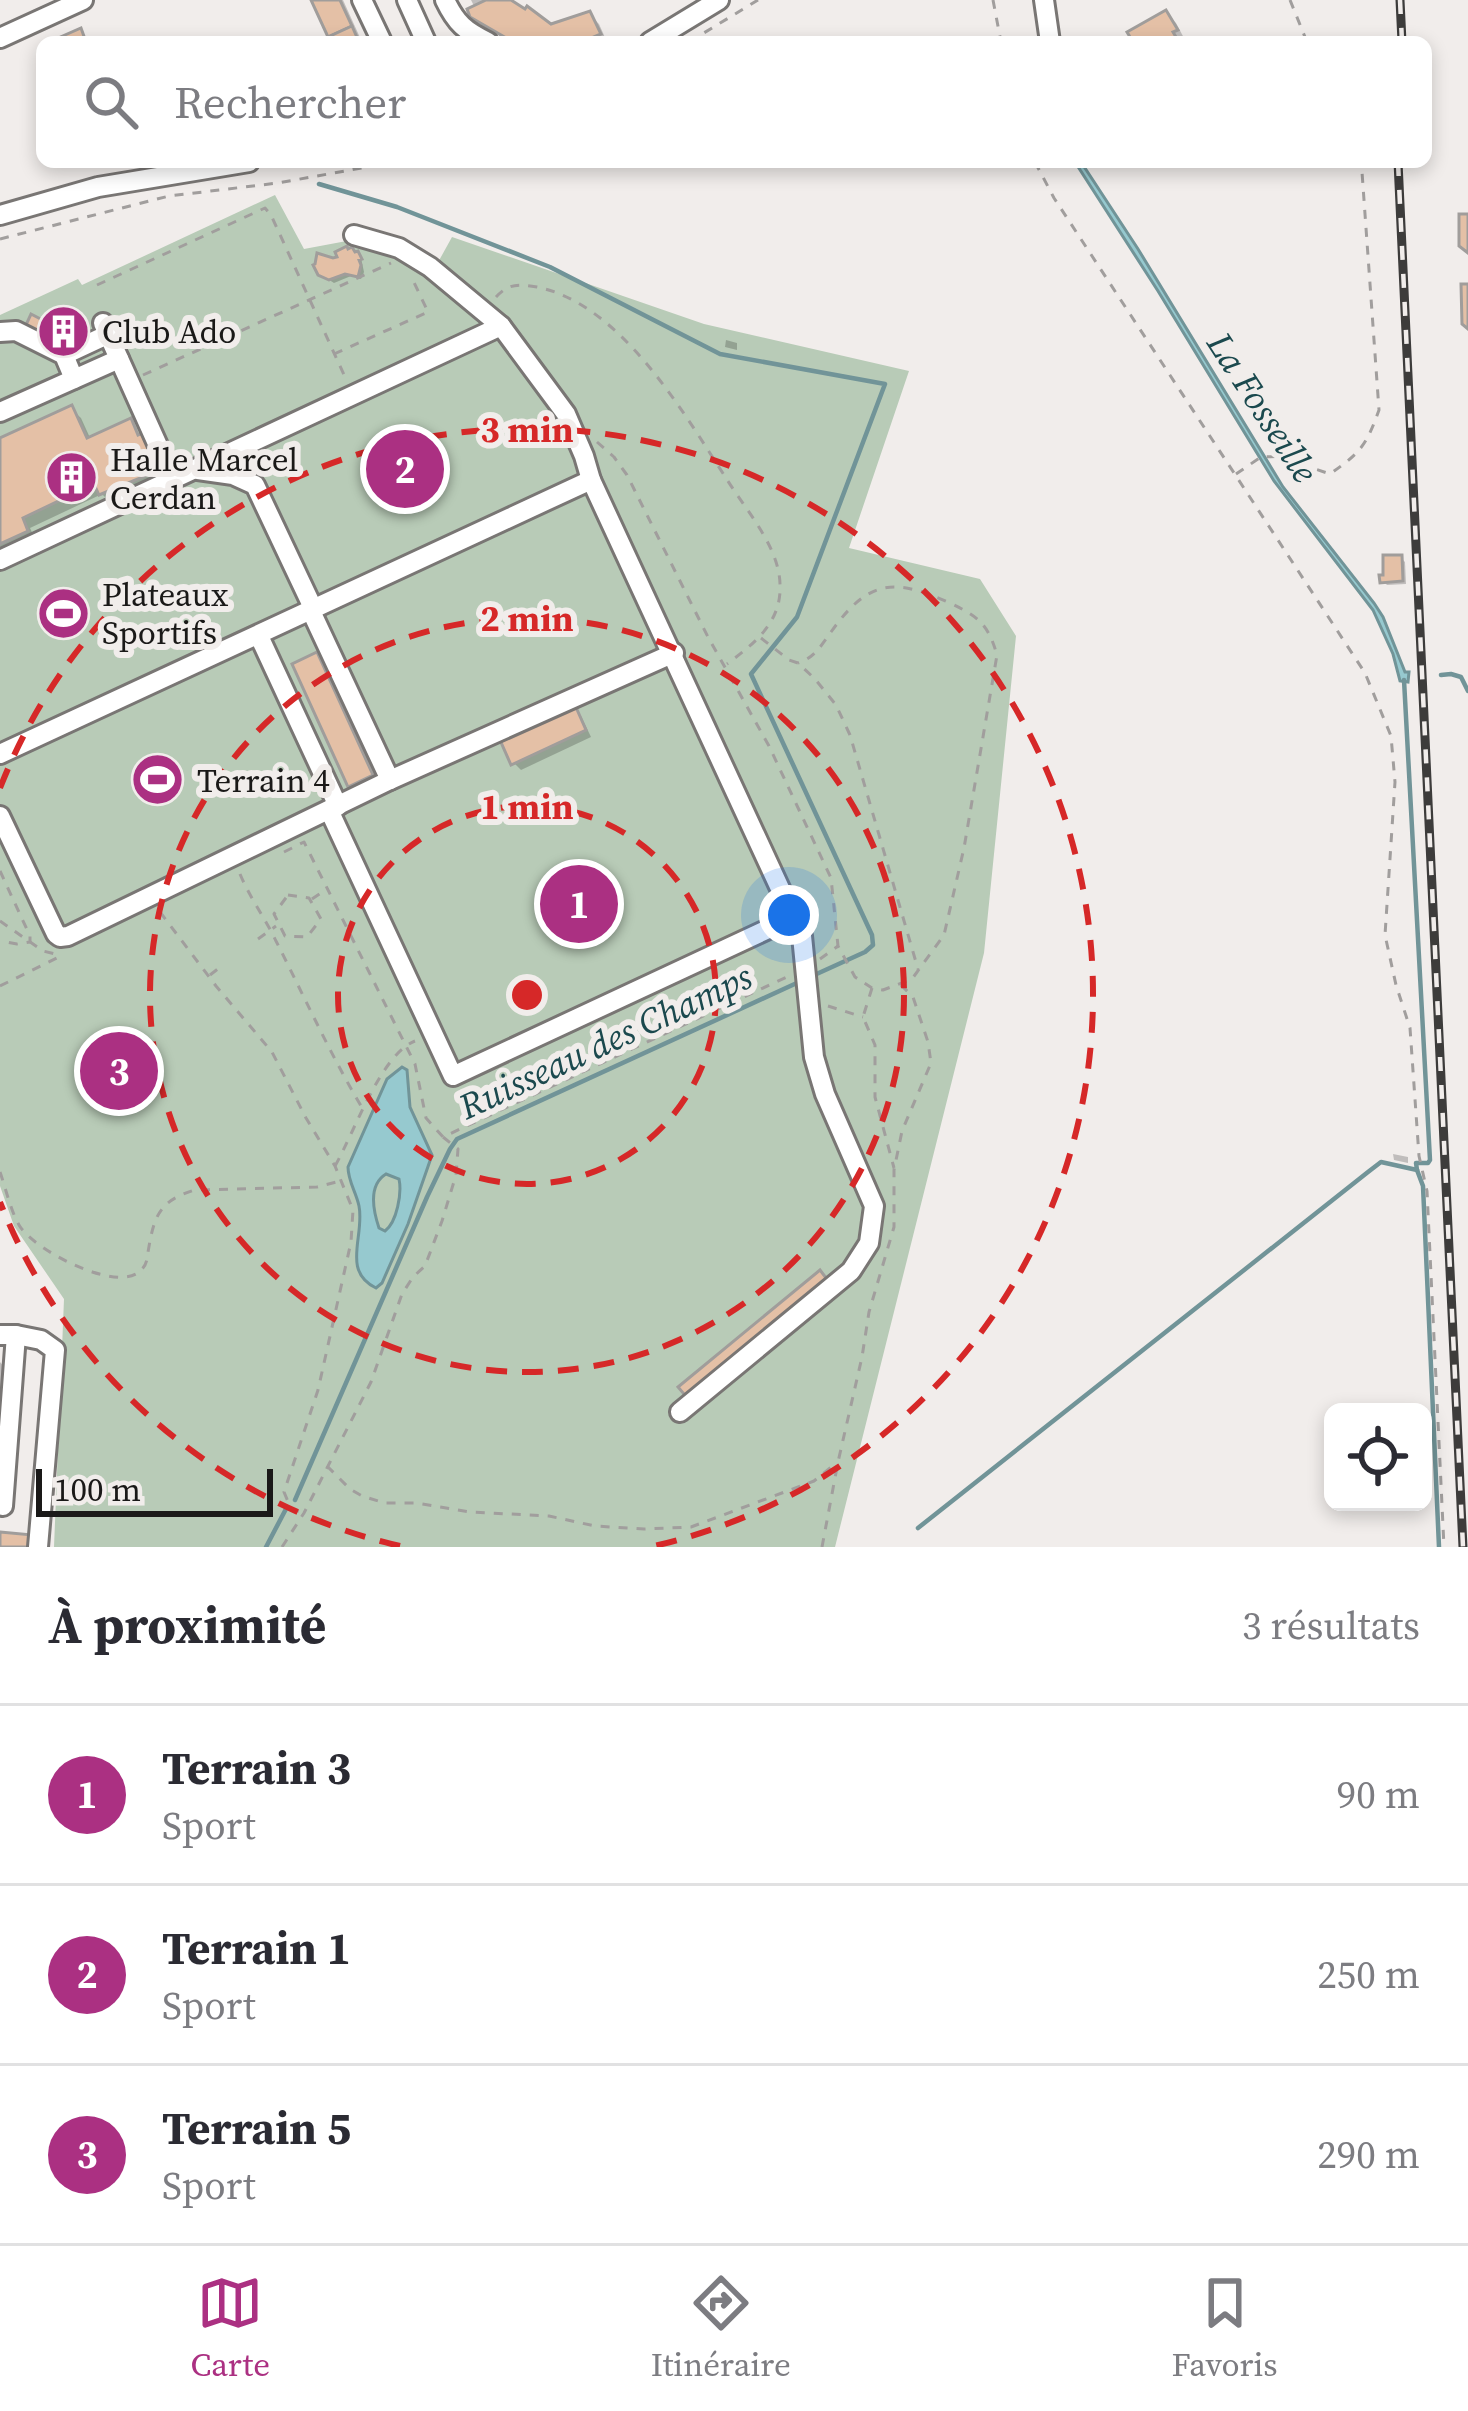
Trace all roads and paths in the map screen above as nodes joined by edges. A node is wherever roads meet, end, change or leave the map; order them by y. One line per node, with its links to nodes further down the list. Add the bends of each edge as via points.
1 (82, 0): 18 (street)
2 (362, 0): 10 (street)
3 (407, 0): 11 (street)
4 (445, 0): 12 (street)
5 (719, 0): 13 (street)
6 (758, 0): 14 (path)
7 (993, 0): 15 (path)
8 (1044, 0): 16 (street)
9 (1290, 0): 17 (path)
10 (379, 36)
11 (423, 36)
12 (475, 36)
13 (659, 36)
14 (699, 36)
15 (999, 36)
16 (1049, 36)
17 (1305, 36)
18 (0, 38)
19 (213, 168): 23 (street, via 98,187)
20 (361, 168): 25 (path, via 170,196)
21 (1038, 168): 41 (path)
22 (1361, 168): 41 (path, via 1379,410 1368,441 1330,473 1292,456 1261,457)
23 (0, 215)
24 (354, 236): 30 (street, via 399,248)
25 (0, 239)
26 (403, 257): 29 (path)
27 (411, 275): 32 (path, via 428,312)
28 (97, 285): 29 (path, via 265,208)
29 (309, 299): 32 (path); 36 (path)
30 (501, 326): 37 (street); 43 (street, via 566,414); 47 (path, via 496,296 518,284 575,302 632,347 770,546 781,582)
31 (0, 332): 33 (street, via 16,331)
32 (334, 354): 37 (path)
33 (64, 355): 34 (street, via 106,329); 35 (street)
34 (118, 359): 35 (street); 36 (street)
35 (74, 379): 38 (street)
36 (129, 382): 42 (street)
37 (353, 395): 40 (street)
38 (0, 412)
39 (594, 440): 50 (path, via 627,476)
40 (193, 470): 42 (street); 45 (street, via 255,485)
41 (1235, 474): 95 (path, via 1365,673 1391,736 1385,935 1410,1028 1427,1191)
42 (173, 479): 44 (street)
43 (591, 479): 45 (street); 48 (street)
44 (0, 560)
45 (312, 610): 46 (street); 52 (street)
46 (259, 635): 51 (street); 53 (street)
47 (761, 638): 49 (path); 50 (path)
48 (674, 653): 52 (street); 61 (street)
49 (798, 663): 71 (path, via 850,735); 71 (path, via 814,655 860,598 897,586 967,611 992,638 997,656 964,848 944,935)
50 (726, 665): 69 (path, via 831,878)
51 (0, 754)
52 (390, 780): 53 (street)
53 (333, 808): 68 (street, via 68,936); 78 (street)
54 (0, 816): 68 (street)
55 (283, 852): 58 (path, via 304,842)
56 (0, 871): 67 (path)
57 (239, 872): 64 (path)
58 (328, 888): 59 (path); 79 (path)
59 (310, 900): 63 (path, via 288,895 274,914); 63 (path, via 321,919 307,937 285,936)
60 (159, 910): 72 (path)
61 (794, 917): 73 (street); 78 (street, via 453,1076)
62 (0, 921): 67 (path)
63 (279, 924): 64 (path)
64 (270, 931): 65 (path); 80 (path)
65 (258, 939)
66 (0, 941): 67 (path)
67 (29, 942): 68 (path, via 43,951)
68 (62, 946): 75 (path)
69 (838, 946): 73 (path); 76 (path, via 855,977)
70 (219, 968): 72 (path)
71 (918, 971): 74 (path)
72 (208, 976): 82 (path, via 272,1052)
73 (808, 981): 77 (path); 81 (path); 87 (street, via 814,1057 874,1207 869,1243 850,1271)
74 (901, 985): 76 (path); 83 (path, via 913,997 932,1063)
75 (0, 986)
76 (872, 988): 77 (path)
77 (863, 1017): 83 (path, via 875,1045 875,1097)
78 (433, 1034): 79 (path)
79 (405, 1045): 80 (path); 81 (path, via 426,1118)
80 (364, 1111): 82 (path)
81 (445, 1139): 89 (path, via 458,1150 456,1174 425,1267 402,1294 371,1382)
82 (335, 1166): 85 (path)
83 (894, 1170): 88 (path, via 894,1227)
84 (0, 1172): 85 (path, via 20,1228 41,1249 122,1277 142,1270 154,1220 178,1195)
85 (342, 1180): 91 (path, via 353,1210 351,1242 318,1390 284,1492 291,1509)
86 (8, 1335): 90 (street); 92 (street, via 56,1350)
87 (680, 1412)
88 (838, 1462): 89 (path, via 814,1481 691,1527 644,1529 385,1503 350,1489); 94 (path)
89 (327, 1466): 91 (path)
90 (3, 1506)
91 (304, 1513): 93 (path)
92 (38, 1547)
93 (282, 1547)
94 (822, 1547)
95 (1444, 1547)

